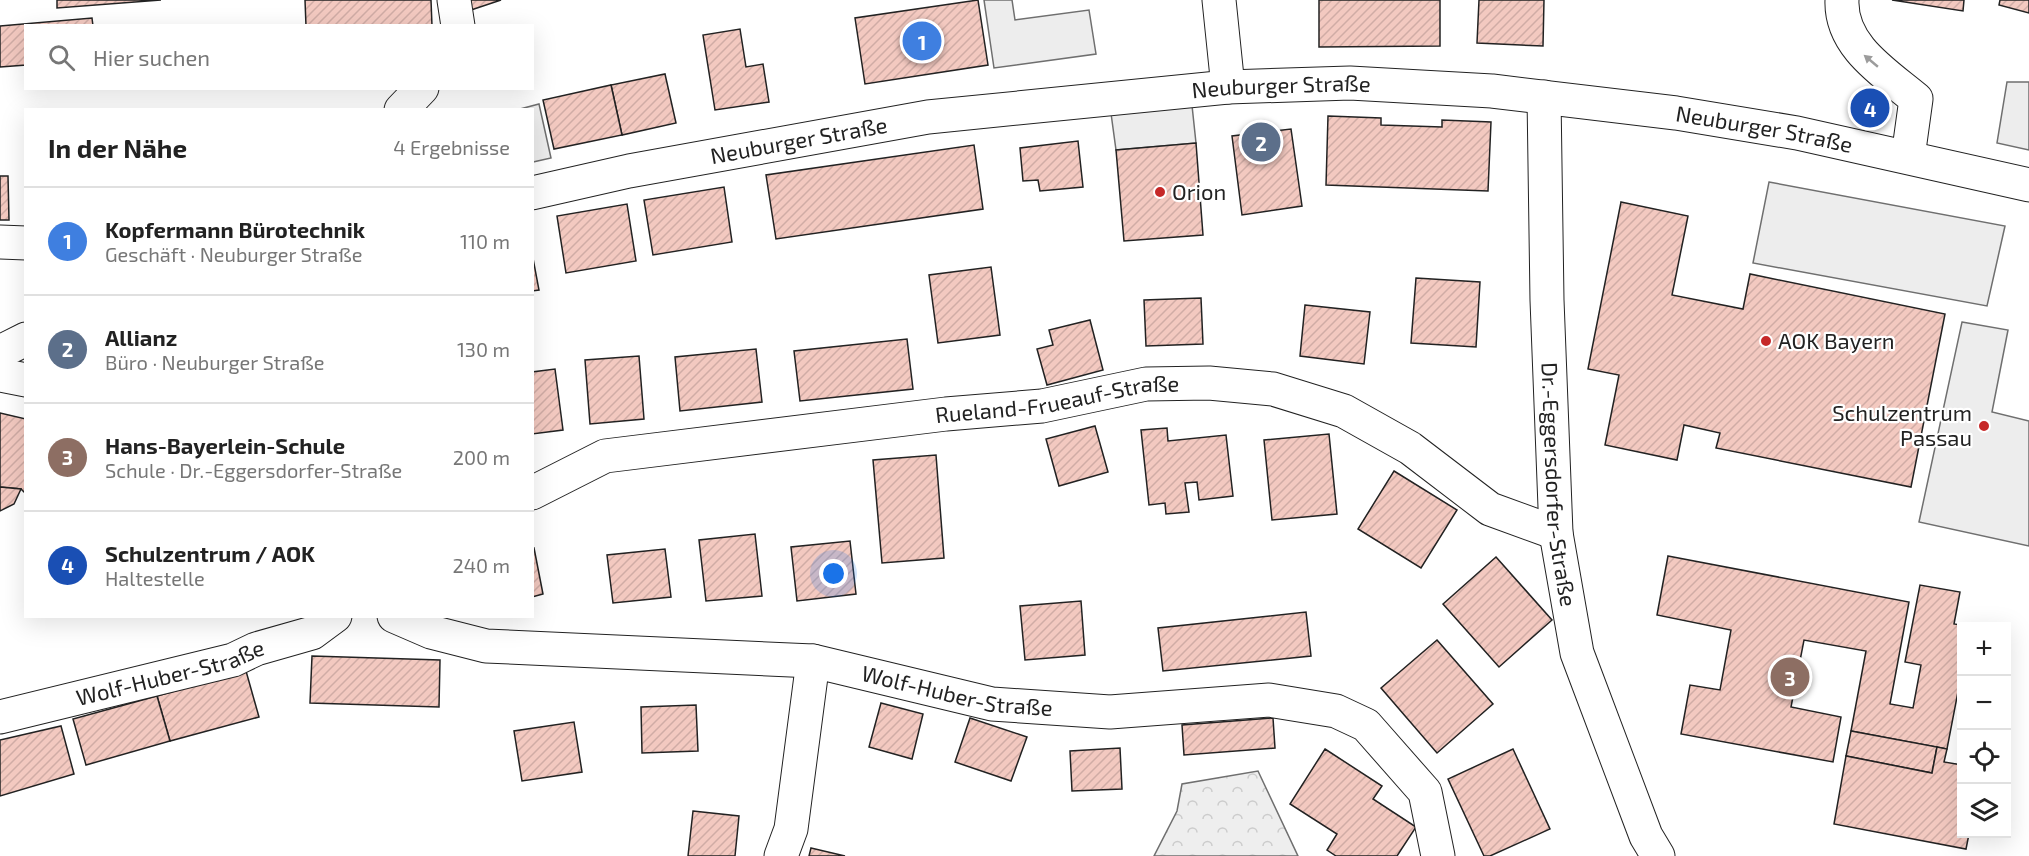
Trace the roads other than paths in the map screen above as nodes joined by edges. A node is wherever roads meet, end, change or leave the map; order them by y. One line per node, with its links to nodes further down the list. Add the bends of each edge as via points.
1 (454, 0): 4 (street)
2 (1219, 0): 5 (street)
3 (1842, 0): 9 (street, one-way to 3, via 1916,99 1853,41)
4 (458, 24)
5 (1228, 87): 7 (street, Neuburger Straße, via 1350,83); 11 (street, Neuburger Straße, via 928,117 629,171)
6 (420, 90): 8 (street)
7 (1545, 97): 9 (street, Neuburger Straße, via 1676,112); 19 (street, Dr.-Eggersdorfer-Straße, via 1547,300)
8 (403, 108)
9 (1908, 157): 10 (street, Neuburger Straße)
10 (2029, 185)
11 (534, 193)
12 (0, 242): 13 (street)
13 (24, 243)
14 (24, 340): 15 (street)
15 (0, 352)
16 (0, 375): 17 (street)
17 (24, 380)
18 (534, 492): 19 (street, Rueland-Frueauf-Straße, via 605,456 1042,406 1146,384 1209,383 1273,389 1344,411 1410,448 1491,509)
19 (1556, 533): 26 (street, Dr.-Eggersdorfer-Straße, via 1577,653 1646,836)
20 (332, 618): 23 (street, Wolf-Huber-Straße, via 312,633 233,660)
21 (399, 618): 22 (street, Wolf-Huber-Straße, via 431,632 486,646)
22 (813, 661): 24 (street, via 791,829); 25 (street, Wolf-Huber-Straße, via 992,704 1110,712 1269,700 1336,711 1366,725 1425,792)
23 (0, 717)
24 (781, 856)
25 (1438, 856)
26 (1658, 856)

